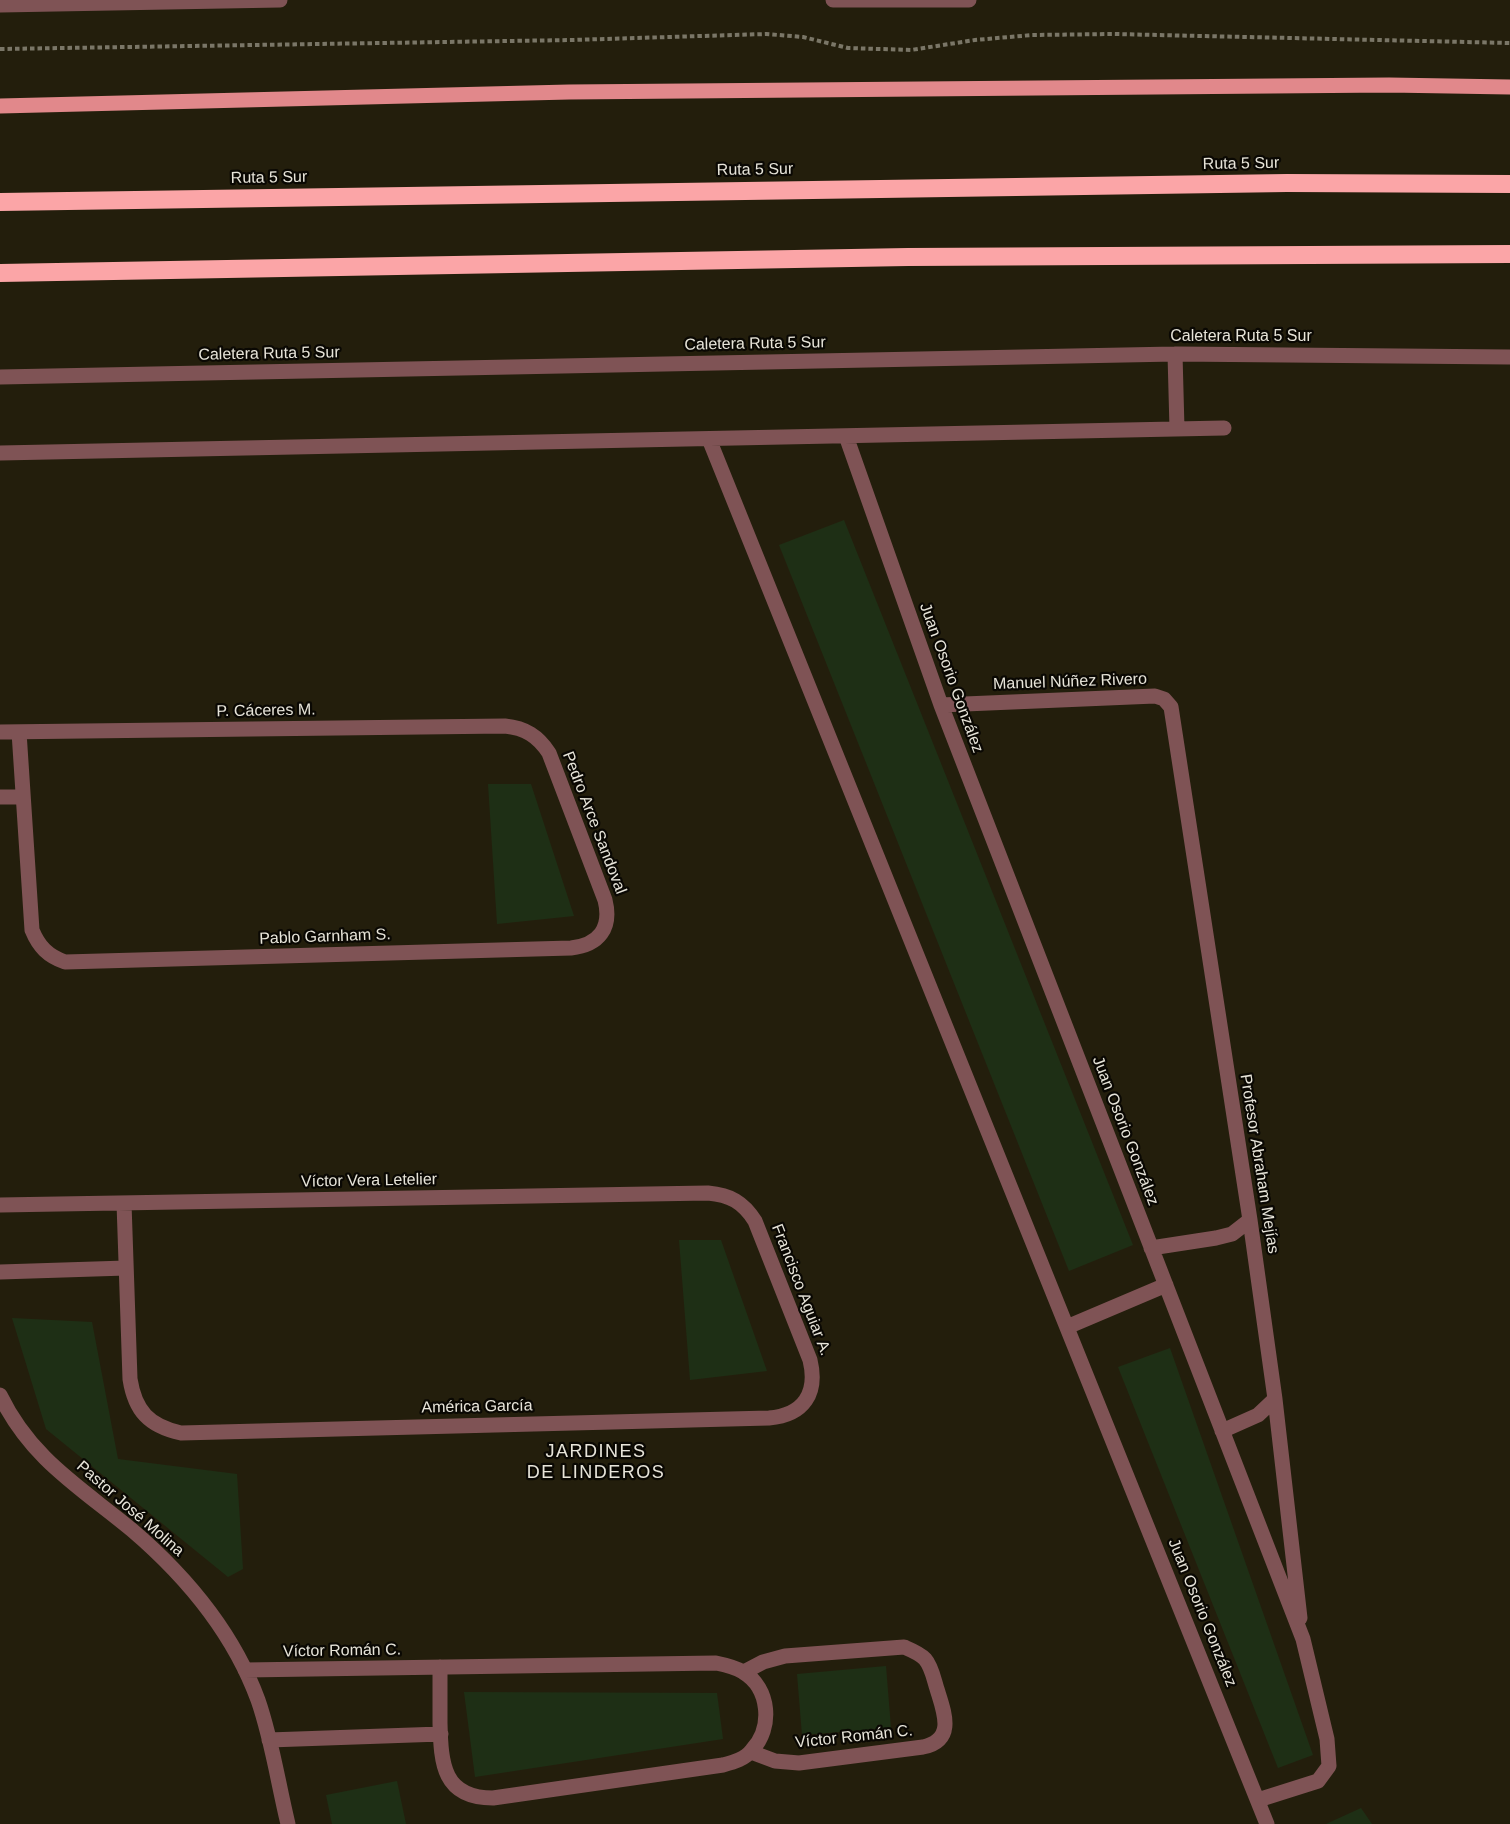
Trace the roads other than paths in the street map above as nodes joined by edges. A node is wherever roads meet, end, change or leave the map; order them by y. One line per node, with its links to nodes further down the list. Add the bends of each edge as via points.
1 (280, 0): 4 (street)
2 (833, 0): 3 (street)
3 (969, 0)
4 (0, 5)
5 (1510, 87): 6 (main road, via 569,92)
6 (0, 105)
7 (1510, 184): 8 (highway, Ruta 5 Sur, via 1287,183)
8 (0, 202)
9 (1510, 254): 10 (highway, via 908,256)
10 (0, 273)
11 (1175, 354): 12 (street, Caletera Ruta 5 Sur); 13 (street, Caletera Ruta 5 Sur); 15 (street)
12 (1510, 357)
13 (0, 377)
14 (1224, 428): 15 (street)
15 (1177, 429): 16 (street)
16 (846, 436): 17 (street); 20 (street, Juan Osorio González)
17 (709, 438): 18 (street); 35 (street, Juan Osorio González)
18 (0, 453)
19 (1164, 699): 20 (street, Manuel Núñez Rivero, via 1155,696); 30 (street, Profesor Abraham Mejías, via 1171,707)
20 (941, 705): 31 (street, Juan Osorio González)
21 (0, 732): 22 (street, P. Cáceres M.)
22 (18, 732): 23 (street, P. Cáceres M., via 505,726); 25 (street)
23 (531, 733): 26 (street, Pedro Arce Sandoval, via 549,753 608,911)
24 (0, 797): 25 (street)
25 (23, 797): 26 (street, Pablo Garnham S., via 32,930 45,952 75,963 559,948 583,946)
26 (603, 932)
27 (737, 1200): 28 (street, Víctor Vera Letelier, via 708,1193); 37 (street, Francisco Aguiar A., via 755,1221 810,1360 812,1386)
28 (124, 1203): 29 (street, Víctor Vera Letelier); 32 (street)
29 (0, 1205)
30 (1250, 1221): 31 (street, via 1232,1234); 38 (street, Profesor Abraham Mejías)
31 (1151, 1248): 34 (street, Juan Osorio González)
32 (126, 1268): 33 (street); 37 (street, América García, via 132,1392 137,1405 156,1425 181,1433 769,1418 791,1413)
33 (0, 1272)
34 (1166, 1285): 35 (street); 39 (street, Juan Osorio González)
35 (1067, 1327): 47 (street, Juan Osorio González)
36 (0, 1395): 42 (street, Pastor José Molina, via 24,1436 43,1458 132,1531 194,1591 217,1620)
37 (807, 1398)
38 (1275, 1399): 39 (street, via 1258,1415); 40 (street, Profesor Abraham Mejías)
39 (1222, 1431): 40 (street, Juan Osorio González)
40 (1303, 1639): 47 (street, Juan Osorio González, via 1327,1739 1329,1766 1318,1781)
41 (440, 1667): 42 (street, Víctor Román C.); 43 (street, Víctor Román C., via 716,1663); 44 (street)
42 (245, 1670): 45 (street, Pastor José Molina)
43 (744, 1672): 46 (street, via 755,1682 767,1711 760,1740); 46 (street, Víctor Román C., via 785,1656 904,1647 924,1659 930,1669 946,1725 938,1741 923,1747 799,1763 774,1761)
44 (441, 1734): 45 (street); 46 (street, via 443,1766 448,1778 456,1787 480,1798 723,1765)
45 (269, 1740): 48 (street, Pastor José Molina)
46 (751, 1752)
47 (1258, 1800): 49 (street, Juan Osorio González)
48 (288, 1824)
49 (1267, 1824)

